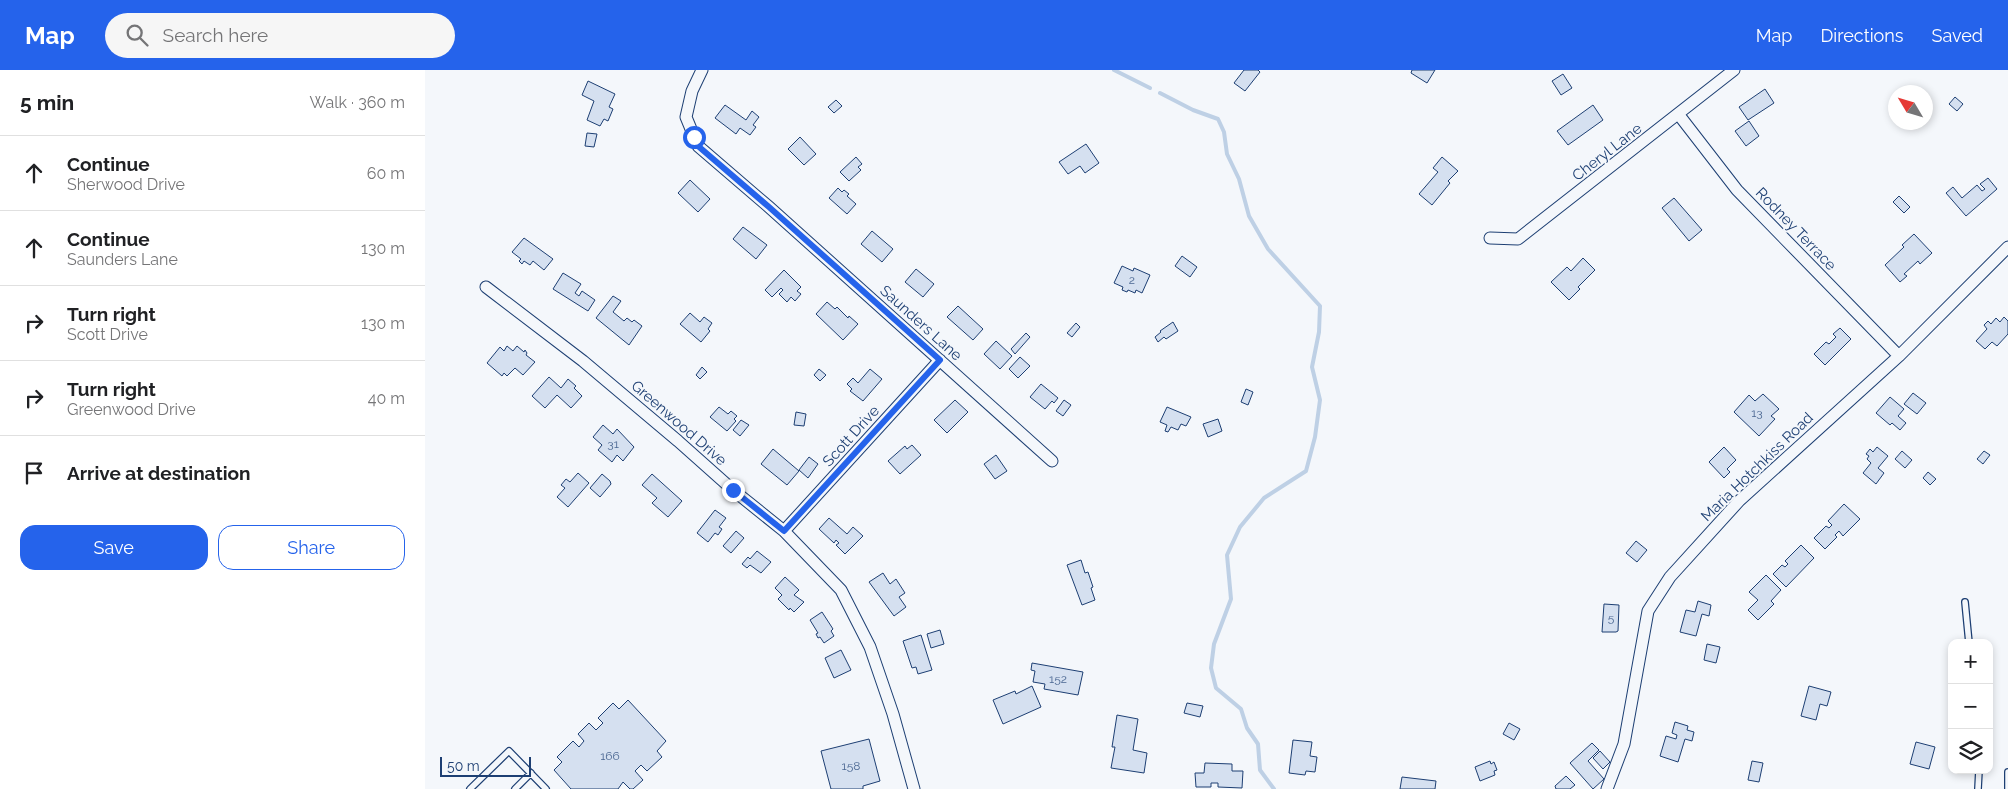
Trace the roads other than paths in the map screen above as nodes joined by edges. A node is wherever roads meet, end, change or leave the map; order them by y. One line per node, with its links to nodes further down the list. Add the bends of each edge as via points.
1 (702, 70): 8 (street, Saunders Lane, via 686,117 698,146)
2 (1734, 70): 3 (street, Cheryl Lane)
3 (1679, 115): 4 (street, Cheryl Lane, via 1518,240); 7 (street, Rodney Terrace, via 1737,190)
4 (1490, 238)
5 (2008, 247): 7 (street, Maria Hotchkiss Road)
6 (486, 287): 10 (street, Greenwood Drive, via 590,367)
7 (1899, 356): 21 (street, Maria Hotchkiss Road, via 1739,501 1670,576 1648,611 1624,744)
8 (940, 360): 9 (street, Saunders Lane); 10 (street, Scott Drive)
9 (1052, 461)
10 (784, 531): 20 (street, Greenwood Drive, via 841,590 870,647)
11 (1965, 602): 12 (lane)
12 (1969, 639)
13 (2008, 772): 16 (lane)
14 (531, 773): 17 (lane, via 509,751); 18 (lane); 19 (lane)
15 (1979, 774): 22 (lane)
16 (2008, 782): 23 (lane)
17 (470, 789)
18 (515, 789)
19 (546, 789)
20 (914, 789)
21 (1607, 789)
22 (1978, 789)
23 (2007, 789)

